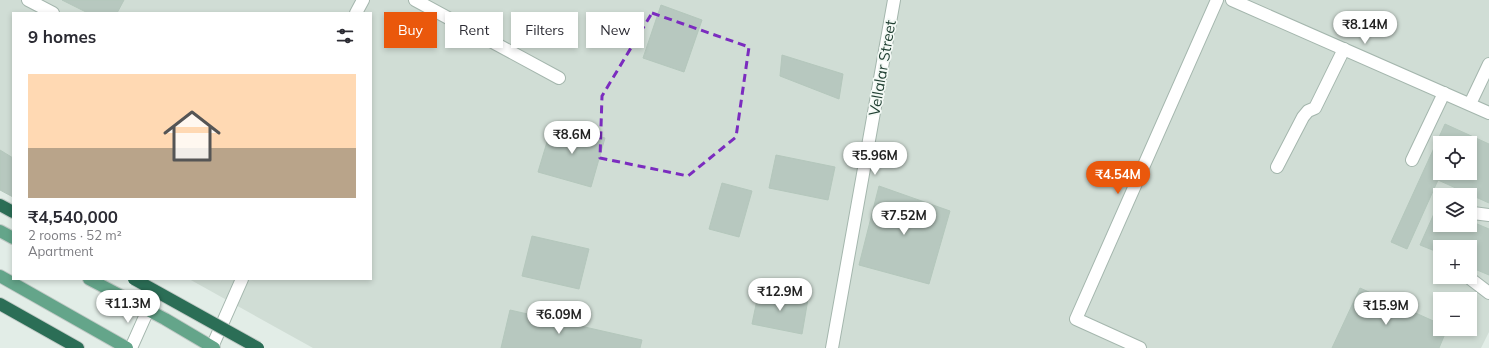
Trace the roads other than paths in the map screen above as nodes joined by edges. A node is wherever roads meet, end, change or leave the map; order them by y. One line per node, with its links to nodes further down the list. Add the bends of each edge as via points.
1 (28, 0): 7 (street)
2 (363, 0): 8 (street)
3 (415, 0): 11 (street)
4 (894, 0): 36 (street, Vellalar Street)
5 (1217, 0): 37 (street, via 1076,319)
6 (1232, 0): 9 (street)
7 (51, 12)
8 (357, 12)
9 (1344, 49): 12 (street); 16 (street, via 1315,108 1303,117)
10 (1489, 64): 13 (street)
11 (559, 78)
12 (1444, 93): 13 (street); 15 (street)
13 (1470, 104): 14 (street)
14 (1489, 113)
15 (1412, 160)
16 (1277, 166)
17 (0, 204): 18 (highway)
18 (12, 211)
19 (1477, 214): 20 (street)
20 (1489, 215)
21 (0, 231): 22 (main road)
22 (12, 237)
23 (0, 276): 33 (main road)
24 (91, 280): 30 (main road)
25 (136, 280): 35 (highway, bridge)
26 (242, 280): 31 (street)
27 (1477, 284): 28 (street)
28 (1489, 293)
29 (0, 304): 32 (highway)
30 (148, 310): 31 (main road); 34 (street)
31 (213, 347)
32 (78, 348)
33 (127, 348)
34 (131, 348)
35 (258, 348)
36 (832, 348)
37 (1140, 348)

